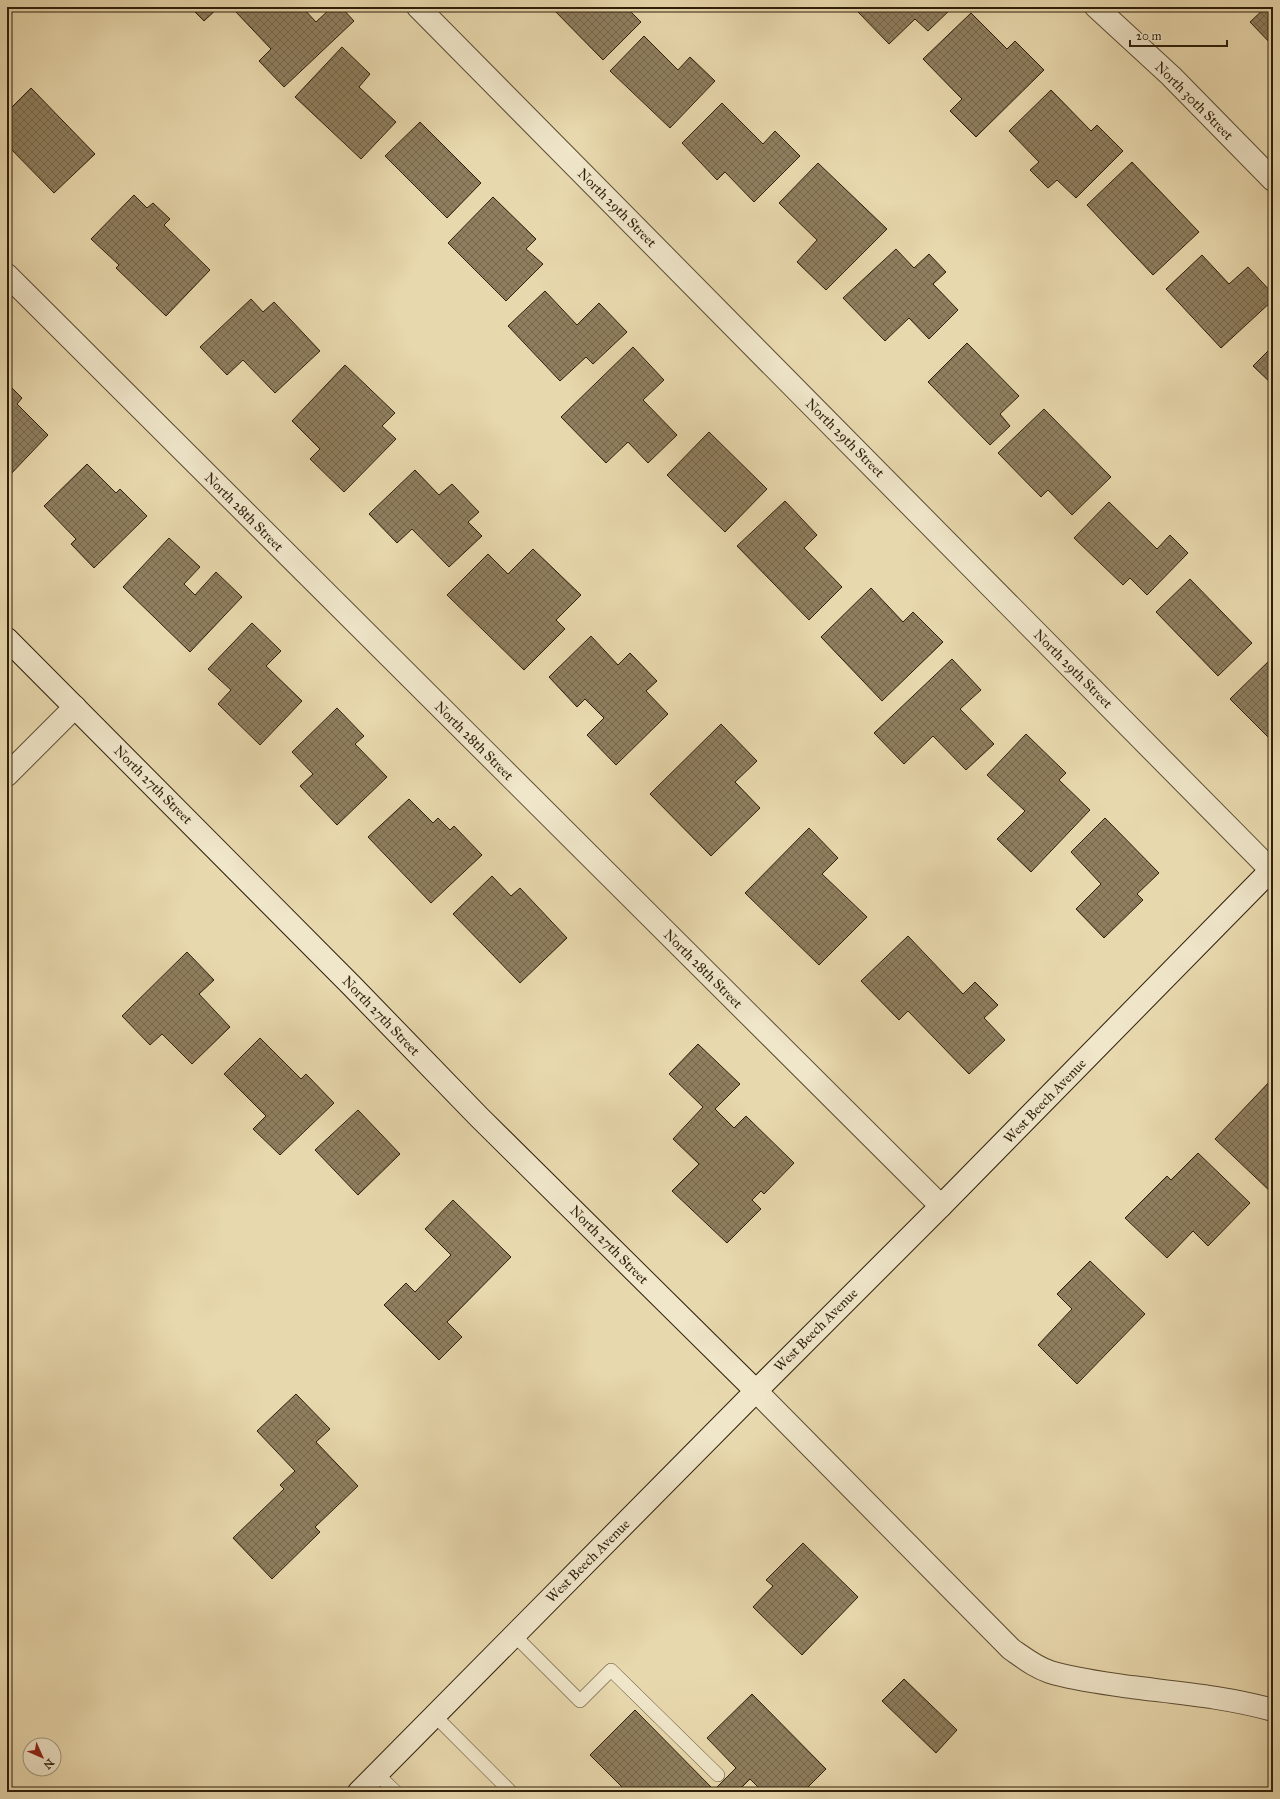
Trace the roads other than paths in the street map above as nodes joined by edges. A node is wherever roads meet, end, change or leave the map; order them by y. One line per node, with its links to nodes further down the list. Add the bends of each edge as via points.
1 (418, 7): 8 (street, North 29th Street)
2 (1096, 7): 3 (street, North 30th Street, via 1171,76)
3 (1273, 180)
4 (7, 275): 9 (street, North 28th Street)
5 (7, 639): 6 (street, North 27th Street)
6 (75, 707): 7 (street); 10 (street, North 27th Street, via 479,1117)
7 (7, 775)
8 (1272, 869): 9 (street, West Beech Avenue)
9 (941, 1206): 10 (street, West Beech Avenue)
10 (756, 1391): 11 (street, West Beech Avenue); 12 (street, North 27th Street, via 1011,1649 1032,1664 1073,1678 1220,1698)
11 (514, 1635): 13 (street, West Beech Avenue); 15 (lane, via 580,1700 611,1670)
12 (1273, 1710)
13 (435, 1716): 14 (street, West Beech Avenue); 18 (lane)
14 (377, 1774): 16 (street, West Beech Avenue); 17 (lane)
15 (718, 1775)
16 (359, 1792)
17 (396, 1792)
18 (511, 1792)

